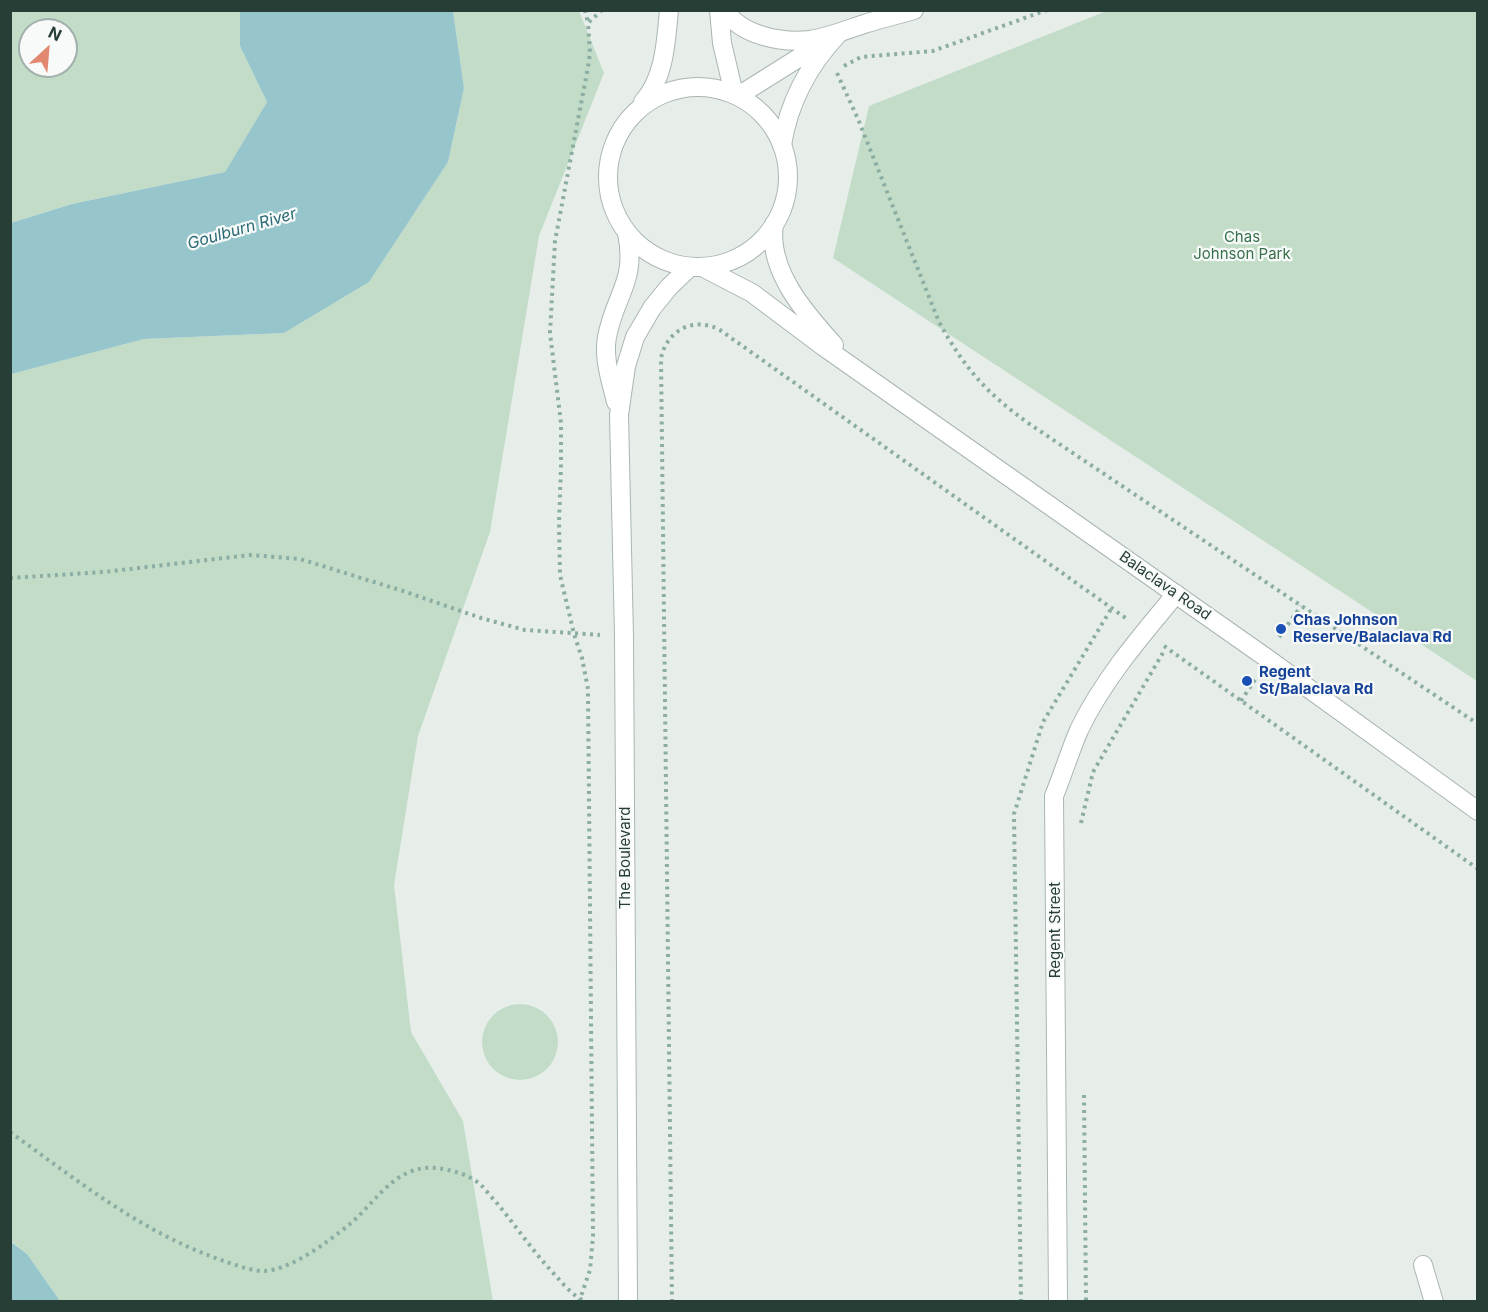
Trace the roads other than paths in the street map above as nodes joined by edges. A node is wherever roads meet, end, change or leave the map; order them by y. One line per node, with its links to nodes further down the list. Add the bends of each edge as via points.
1 (669, 10): 7 (street, via 658,76 651,92)
2 (719, 10): 6 (street, via 722,43)
3 (725, 10): 5 (street, via 736,24 762,35 808,40)
4 (914, 10): 5 (street)
5 (838, 33): 6 (street); 8 (street, via 801,84 786,122)
6 (736, 95): 7 (street, via 712,88 684,88 657,96); 8 (street, via 766,118)
7 (634, 112): 10 (street, via 611,149 607,178 613,207)
8 (782, 145): 9 (street, via 788,186)
9 (774, 224): 11 (street, via 744,255 717,265); 12 (street, Balaclava Road, via 774,247 785,278 808,315)
10 (627, 233): 11 (street, via 655,256); 13 (street, The Boulevard, via 629,273 606,345)
11 (696, 267): 12 (street, Balaclava Road, via 752,292); 13 (street, The Boulevard, via 669,286 635,337)
12 (850, 364): 14 (street, Balaclava Road)
13 (619, 415): 17 (street, The Boulevard)
14 (1176, 594): 15 (street, Balaclava Road); 18 (street, Regent Street, via 1111,679 1080,730 1054,796)
15 (1478, 811)
16 (1423, 1265): 19 (street)
17 (628, 1302)
18 (1058, 1302)
19 (1434, 1302)

